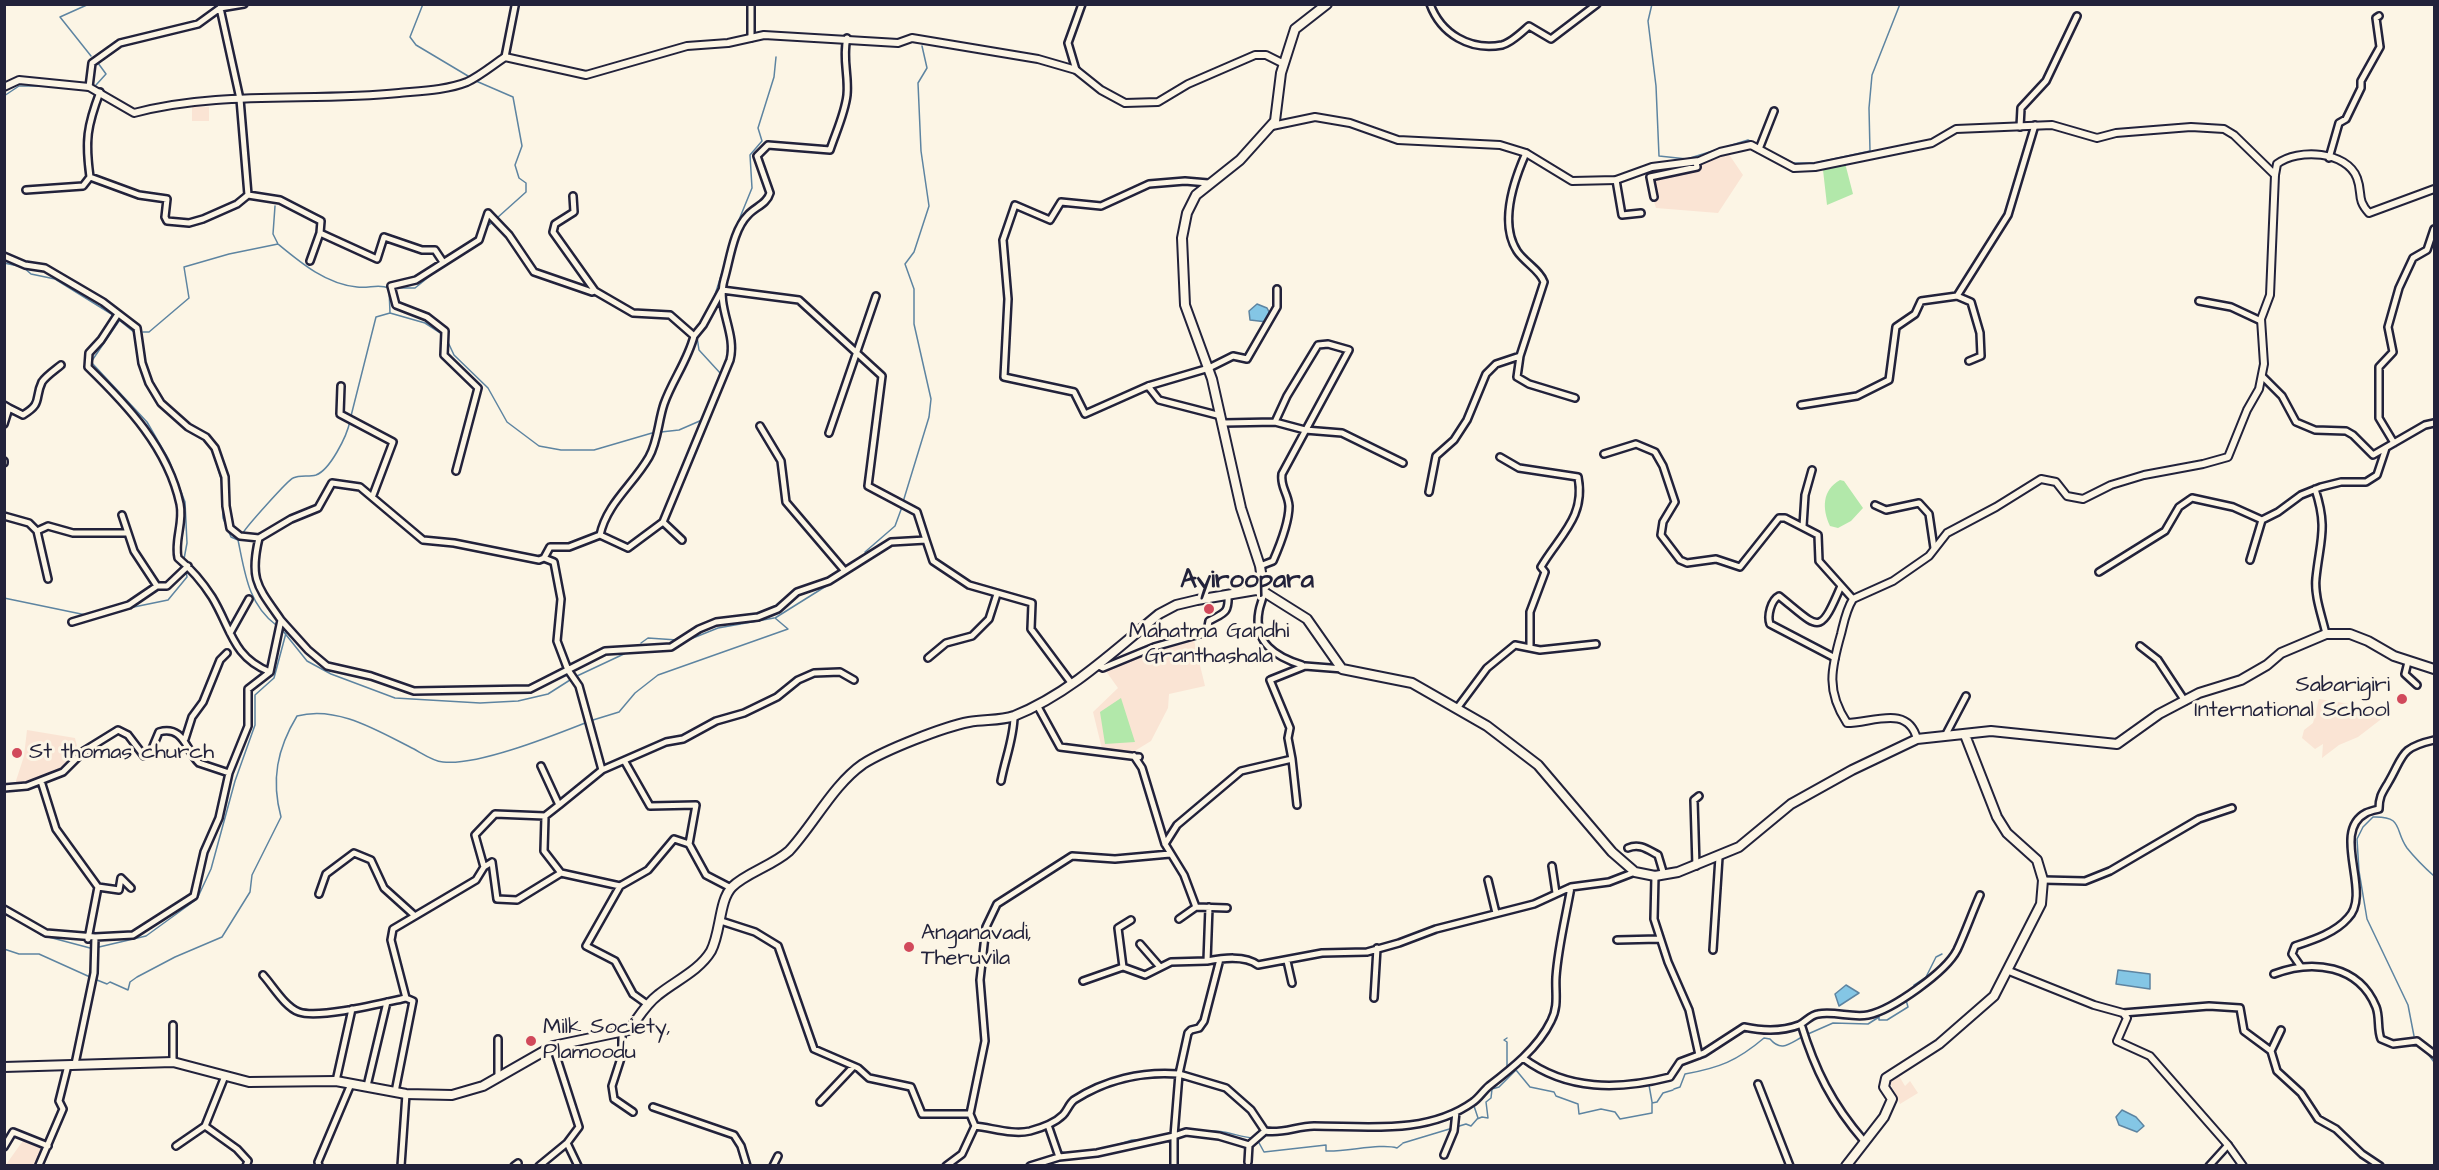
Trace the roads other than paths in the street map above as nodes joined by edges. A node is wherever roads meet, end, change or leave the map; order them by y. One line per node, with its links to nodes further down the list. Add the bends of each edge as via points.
1 (244, 4): 8 (street)
2 (751, 4): 11 (street)
3 (1082, 4): 15 (street, via 1068,43)
4 (1328, 4): 14 (main road, via 1295,29)
5 (1430, 4): 6 (street, via 1436,20 1466,44 1504,45 1529,26 1551,39)
6 (1597, 4)
7 (514, 6): 13 (street)
8 (220, 8): 17 (street, via 198,24 120,43 92,63); 19 (street)
9 (2077, 16): 23 (street, via 2046,81 2021,108)
10 (2379, 16): 26 (street, via 2376,18 2380,47 2346,119 2339,123)
11 (751, 38): 12 (street); 13 (street, via 687,46 585,75)
12 (847, 38): 15 (street, via 898,44 912,38 1038,59); 44 (street, via 847,96 830,150 768,145 758,152 757,161 769,197 747,215 736,234)
13 (505, 57): 19 (street, via 466,82 426,90)
14 (1284, 64): 15 (street, via 1266,55 1244,59 1158,102 1125,103); 22 (main road)
15 (1076, 70)
16 (4, 87): 17 (street, via 20,80)
17 (89, 87): 18 (street)
18 (100, 92): 19 (street, via 134,112 168,104); 29 (street, via 86,142)
19 (240, 99): 34 (street)
20 (1774, 111): 24 (street)
21 (2035, 125): 23 (street); 28 (street, via 2052,125 2097,138 2192,127 2224,129); 47 (street, via 2008,215)
22 (1272, 126): 25 (street, via 1315,117 1350,123 1398,140 1500,145); 31 (main road, via 1240,160)
23 (2020, 127): 24 (street, via 1956,129 1932,143 1815,167 1794,168)
24 (1759, 149): 27 (street, via 1751,145 1738,147)
25 (1526, 153): 30 (street, via 1572,181); 53 (street, via 1511,186 1510,237 1517,252 1544,282)
26 (2329, 158): 28 (street, via 2321,154 2293,156 2277,164); 32 (street, via 2349,164 2357,177 2360,203 2369,213)
27 (1696, 162): 30 (street, via 1652,167); 36 (street, via 1697,167 1650,177)
28 (2275, 175): 50 (street, via 2270,295)
29 (90, 177): 33 (street, via 83,186); 34 (street, via 139,195 167,200 165,217 174,224 203,219)
30 (1616, 180): 37 (street, via 1622,215)
31 (1208, 183): 56 (main road, via 1187,213 1182,237 1182,282 1185,305); 59 (street, via 1149,184 1101,206 1061,202 1050,220 1015,205 1003,240 1008,299 1004,377 1074,392 1085,414)
32 (2434, 189)
33 (26, 190)
34 (248, 195): 39 (street, via 280,200 321,221)
35 (573, 196): 45 (street, via 574,212 555,224 553,232)
36 (1654, 196)
37 (1641, 213)
38 (2434, 229): 70 (street, via 2427,250 2413,258 2399,288 2388,327 2392,352 2379,367 2379,418)
39 (320, 232): 41 (street); 42 (street, via 376,259 384,237 422,250 435,250)
40 (4, 256): 49 (street, via 45,268)
41 (310, 261)
42 (443, 262): 45 (street, via 479,240 488,213 509,235 534,272); 76 (street, via 416,280 391,286 396,305 427,317 445,331 444,354 478,388)
43 (1277, 289): 56 (street, via 1277,307 1247,359 1233,356)
44 (722, 290): 51 (street); 52 (street, via 799,300); 84 (street, via 733,347 730,360)
45 (596, 291): 51 (street, via 633,313 670,315)
46 (876, 296): 52 (street)
47 (1957, 296): 54 (street, via 1971,302 1980,333 1981,356); 61 (street, via 1921,301 1915,314 1896,327 1889,380 1857,396)
48 (2199, 301): 50 (street, via 2231,307)
49 (118, 314): 89 (street, via 139,333 142,363 161,403 215,448 225,477 230,528 240,536); 96 (street, via 89,352 88,367 134,413 173,482 180,506 177,558)
50 (2261, 321): 57 (street)
51 (694, 336): 88 (street, via 665,402 650,456 612,504 603,519)
52 (858, 353): 69 (street); 91 (street, via 882,376 868,486 917,512)
53 (1520, 356): 60 (street, via 1517,377); 78 (street, via 1496,364 1486,374 1467,420 1454,440 1436,456)
54 (1969, 361)
55 (61, 365): 62 (street, via 43,382 34,409 23,415)
56 (1209, 368): 59 (street); 63 (main road)
57 (2262, 376): 71 (street, via 2282,396 2296,422 2315,430 2346,431 2373,455); 92 (street, via 2228,457 2111,484 2084,499 2067,496 2056,482 2041,479 1947,533)
58 (341, 386): 79 (street, via 340,414 393,442)
59 (1148, 386): 63 (street, via 1159,400)
60 (1575, 398)
61 (1801, 405)
62 (7, 406): 66 (street)
63 (1224, 420): 64 (street); 95 (main road, via 1241,508)
64 (1275, 422): 68 (street); 68 (street, via 1318,345 1349,350)
65 (2434, 423): 70 (street)
66 (4, 424)
67 (760, 426): 97 (street, via 781,461 786,502)
68 (1305, 430): 74 (street, via 1342,433); 95 (street, via 1282,474 1280,483 1289,506 1275,555 1272,562)
69 (829, 433)
70 (2394, 443): 71 (street)
71 (2386, 448): 77 (street, via 2377,475 2366,482 2341,482)
72 (1604, 454): 85 (street, via 1636,444 1655,452 1675,502 1663,522 1661,535 1680,560 1687,563 1716,559 1740,567 1779,518)
73 (1500, 457): 113 (street, via 1519,468 1578,477 1579,482 1580,506 1541,567 1545,572 1530,612)
74 (1403, 463)
75 (1812, 470): 85 (street)
76 (456, 471)
77 (2315, 489): 83 (street); 110 (street, via 2324,528 2316,579)
78 (1429, 492)
79 (373, 495): 89 (street, via 360,487 332,483 318,508); 93 (street, via 423,540 539,561)
80 (1875, 506): 92 (street, via 1886,510 1918,503 1929,513)
81 (122, 515): 87 (street)
82 (4, 516): 86 (street, via 29,523)
83 (2262, 520): 94 (street); 98 (street, via 2234,507 2192,498 2175,511 2165,531)
84 (663, 522): 88 (street, via 628,548); 90 (street)
85 (1803, 526): 101 (street, via 1818,535 1819,561)
86 (37, 531): 87 (street, via 48,526 73,533); 99 (street)
87 (127, 533): 100 (street)
88 (600, 536): 93 (street, via 569,547 549,547)
89 (259, 538): 107 (street, via 255,582)
90 (682, 540)
91 (926, 540): 97 (street, via 891,542); 103 (street, via 933,561 969,585)
92 (1934, 548): 106 (street, via 1929,556 1893,581)
93 (543, 558): 122 (street, via 554,562 561,599 557,641)
94 (2250, 560)
95 (1260, 566): 102 (main road)
96 (188, 567): 100 (street, via 167,586); 109 (street, via 212,597)
97 (844, 570): 122 (street, via 823,583 796,592 778,609 758,617 716,622 671,647 611,650)
98 (2099, 572)
99 (48, 579)
100 (157, 586): 108 (street, via 129,605)
101 (1841, 586): 106 (street); 116 (street, via 1832,612 1824,621 1809,620 1779,596 1768,620)
102 (1264, 592): 104 (main road); 119 (street, via 1259,624 1265,642 1277,657); 120 (main road, via 1307,619)
103 (997, 594): 115 (street, via 989,619 972,636 946,643); 125 (street, via 1032,603 1032,629)
104 (1228, 596): 118 (main road, via 1176,605 1159,614); 118 (street, via 1229,609 1209,621 1207,632 1155,646 1103,668)
105 (249, 599): 109 (street)
106 (1853, 599): 116 (street)
107 (281, 620): 122 (street, via 327,666 414,691 530,689); 123 (street)
108 (72, 622)
109 (230, 633): 123 (street, via 246,660)
110 (2326, 634): 117 (main road, via 2350,634); 128 (main road, via 2281,653 2241,680)
111 (1596, 644): 113 (street, via 1540,650)
112 (2140, 646): 128 (street, via 2158,660)
113 (1530, 647): 130 (street, via 1515,645 1486,668)
114 (227, 653): 134 (street, via 220,660)
115 (928, 658)
116 (1835, 658): 135 (street, via 1832,690 1847,723 1887,717 1904,720 1913,727)
117 (2408, 662): 121 (main road); 126 (street, via 2405,674)
118 (1097, 665): 125 (main road)
119 (1305, 666): 120 (street); 137 (street, via 1275,675 1269,682 1290,728)
120 (1343, 669): 130 (main road, via 1412,683)
121 (2434, 669)
122 (568, 670): 140 (street, via 579,686)
123 (270, 672): 141 (street, via 248,689 248,726)
124 (854, 680): 138 (street, via 840,672 814,673 764,704)
125 (1072, 684): 129 (main road)
126 (2417, 685)
127 (1966, 696): 133 (street)
128 (2185, 700): 132 (main road, via 2117,744 1990,731)
129 (1037, 705): 131 (main road); 151 (street, via 1060,747 1137,757)
130 (1458, 707): 158 (main road, via 1538,765 1612,852)
131 (1014, 716): 143 (street, via 1014,733 1007,747); 168 (main road, via 958,725 864,764 850,775 778,861)
132 (1965, 735): 133 (main road); 163 (main road, via 1997,818 2037,860)
133 (1945, 736): 135 (main road)
134 (184, 739): 141 (street, via 199,763); 142 (street, via 162,730 147,756 118,730 84,751 63,772)
135 (1917, 739): 154 (main road, via 1791,804 1746,842)
136 (2434, 740): 192 (street, via 2399,758 2378,798 2379,809 2361,817 2350,845 2358,890 2355,904 2349,918 2324,936 2295,946 2292,954)
137 (1293, 759): 147 (street); 151 (street, via 1241,771 1177,825)
138 (625, 762): 140 (street); 150 (street, via 650,807 696,806)
139 (541, 766): 146 (street)
140 (602, 770): 146 (street)
141 (229, 773): 181 (street, via 194,896 133,935)
142 (41, 782): 144 (street); 165 (street, via 56,829)
143 (1001, 782)
144 (4, 788)
145 (1700, 796): 155 (street, via 1694,800)
146 (559, 805): 149 (street)
147 (1297, 805)
148 (2232, 808): 163 (street, via 2199,819 2110,872 2085,881)
149 (545, 816): 156 (street, via 494,815 475,835); 159 (street, via 544,851)
150 (689, 844): 164 (street, via 674,839 648,870); 168 (street, via 706,875)
151 (1165, 844): 153 (street)
152 (1628, 848): 160 (street, via 1642,846 1658,855)
153 (1170, 854): 172 (street, via 1184,874); 232 (street, via 1114,859 1072,856 997,904 986,927 980,980 985,1041)
154 (1719, 857): 155 (main road); 187 (street)
155 (1695, 866): 160 (main road)
156 (484, 867): 159 (street, via 492,862 497,899 517,900); 177 (street, via 476,880)
157 (1552, 867): 169 (street)
158 (1635, 872): 161 (main road); 166 (street, via 1609,882)
159 (561, 873): 164 (street)
160 (1664, 875): 161 (main road)
161 (1655, 876): 183 (street, via 1654,919)
162 (1488, 880): 176 (street)
163 (2043, 880): 194 (main road, via 2041,904)
164 (620, 886): 202 (street, via 586,946 615,961 633,994)
165 (98, 887): 167 (street, via 119,890 121,878); 182 (street)
166 (1571, 887): 169 (street); 214 (street, via 1556,978 1556,1007 1551,1022)
167 (130, 888)
168 (731, 888): 180 (main road)
169 (1556, 893): 176 (street, via 1534,904)
170 (319, 894): 177 (street, via 326,874 354,853 371,860 384,888)
171 (1980, 895): 205 (street, via 1957,951 1914,992 1866,1015 1822,1013 1811,1015)
172 (1196, 907): 173 (street); 178 (street)
173 (1209, 907): 174 (street); 189 (street)
174 (1227, 908)
175 (4, 909): 182 (street, via 46,933)
176 (1496, 913): 186 (street)
177 (414, 915): 199 (street, via 393,929 391,940)
178 (1179, 919)
179 (1131, 920): 193 (street, via 1118,928)
180 (721, 921): 202 (main road, via 710,952 698,967); 218 (street, via 738,924 777,944 814,1049)
181 (95, 938): 182 (street); 216 (street, via 94,973)
182 (88, 939)
183 (1659, 939): 184 (street); 213 (street, via 1689,1010)
184 (1617, 940)
185 (1140, 944): 191 (street)
186 (1377, 948): 190 (street); 200 (street)
187 (1713, 950)
188 (1220, 959): 189 (street); 190 (street, via 1252,961 1258,965); 219 (street, via 1204,1022 1188,1033)
189 (1207, 961): 191 (street, via 1171,962)
190 (1287, 961): 198 (street)
191 (1160, 967): 193 (street, via 1145,975)
192 (2301, 967): 195 (street); 212 (street, via 2324,966 2359,980 2378,1011 2381,1039 2393,1044 2417,1041)
193 (1123, 968): 197 (street)
194 (2009, 971): 204 (street); 238 (main road, via 1994,996 1963,1025 1890,1073 1884,1087 1892,1098 1888,1112)
195 (2274, 974)
196 (263, 975): 203 (street, via 292,1008 301,1012)
197 (1083, 981)
198 (1292, 983)
199 (406, 998): 201 (street); 226 (street, via 414,1005)
200 (1374, 998)
201 (387, 1002): 203 (street); 225 (street)
202 (647, 1004): 208 (main road, via 629,1030)
203 (352, 1009): 222 (street)
204 (2123, 1013): 211 (street, via 2209,1006 2240,1008 2244,1031); 241 (street, via 2127,1018 2117,1041 2150,1056)
205 (1801, 1024): 213 (street, via 1768,1031 1744,1027); 238 (street, via 1810,1055 1833,1102)
206 (173, 1025): 215 (street)
207 (2281, 1030): 211 (street)
208 (622, 1033): 210 (main road); 230 (street, via 622,1055 612,1086 614,1099)
209 (498, 1039): 221 (street)
210 (554, 1046): 221 (main road); 239 (street, via 579,1127)
211 (2271, 1051): 264 (street, via 2277,1071 2301,1093 2318,1119)
212 (2434, 1054)
213 (1699, 1055): 214 (street, via 1680,1062 1670,1077 1622,1086 1562,1079)
214 (1523, 1058): 231 (street, via 1474,1102)
215 (173, 1062): 216 (main road); 220 (main road)
216 (71, 1065): 217 (main road); 242 (street, via 59,1101 63,1110)
217 (4, 1067)
218 (853, 1067): 228 (street); 232 (street, via 869,1078 911,1087 922,1114)
219 (1179, 1074): 233 (street, via 1154,1072 1102,1085 1073,1101 1064,1114); 236 (street, via 1226,1088 1251,1110); 237 (street)
220 (225, 1076): 222 (main road, via 262,1083); 234 (street)
221 (498, 1078): 227 (main road, via 452,1095)
222 (336, 1081): 223 (main road)
223 (351, 1084): 225 (main road); 251 (street)
224 (1758, 1084): 260 (street)
225 (367, 1086): 226 (main road)
226 (395, 1092): 227 (main road)
227 (406, 1094): 252 (street)
228 (820, 1102)
229 (653, 1107): 255 (street, via 734,1134)
230 (633, 1112)
231 (1456, 1112): 236 (street, via 1412,1125 1313,1126 1279,1133); 245 (street, via 1454,1131)
232 (970, 1114): 235 (street)
233 (1048, 1125): 235 (street, via 1014,1132); 247 (street)
234 (205, 1126): 243 (street); 250 (street, via 237,1149 248,1161)
235 (975, 1126): 257 (street, via 962,1154)
236 (1265, 1131): 240 (street)
237 (1174, 1136): 240 (street, via 1186,1132); 247 (street); 259 (street)
238 (1864, 1141): 261 (main road)
239 (567, 1143): 253 (street); 254 (street)
240 (1250, 1145): 248 (street)
241 (2229, 1145): 262 (street); 263 (street)
242 (48, 1146): 244 (street, via 13,1132); 249 (street)
243 (176, 1146)
244 (4, 1147)
245 (1444, 1155)
246 (778, 1156): 256 (street)
247 (1059, 1157): 258 (street)
248 (1248, 1162)
249 (39, 1165)
250 (246, 1166)
251 (319, 1166)
252 (401, 1166)
253 (539, 1166)
254 (578, 1166)
255 (747, 1166)
256 (773, 1166)
257 (946, 1166)
258 (1030, 1166)
259 (1174, 1166)
260 (1791, 1166)
261 (1846, 1166)
262 (2209, 1166)
263 (2243, 1166)
264 (2380, 1166)

